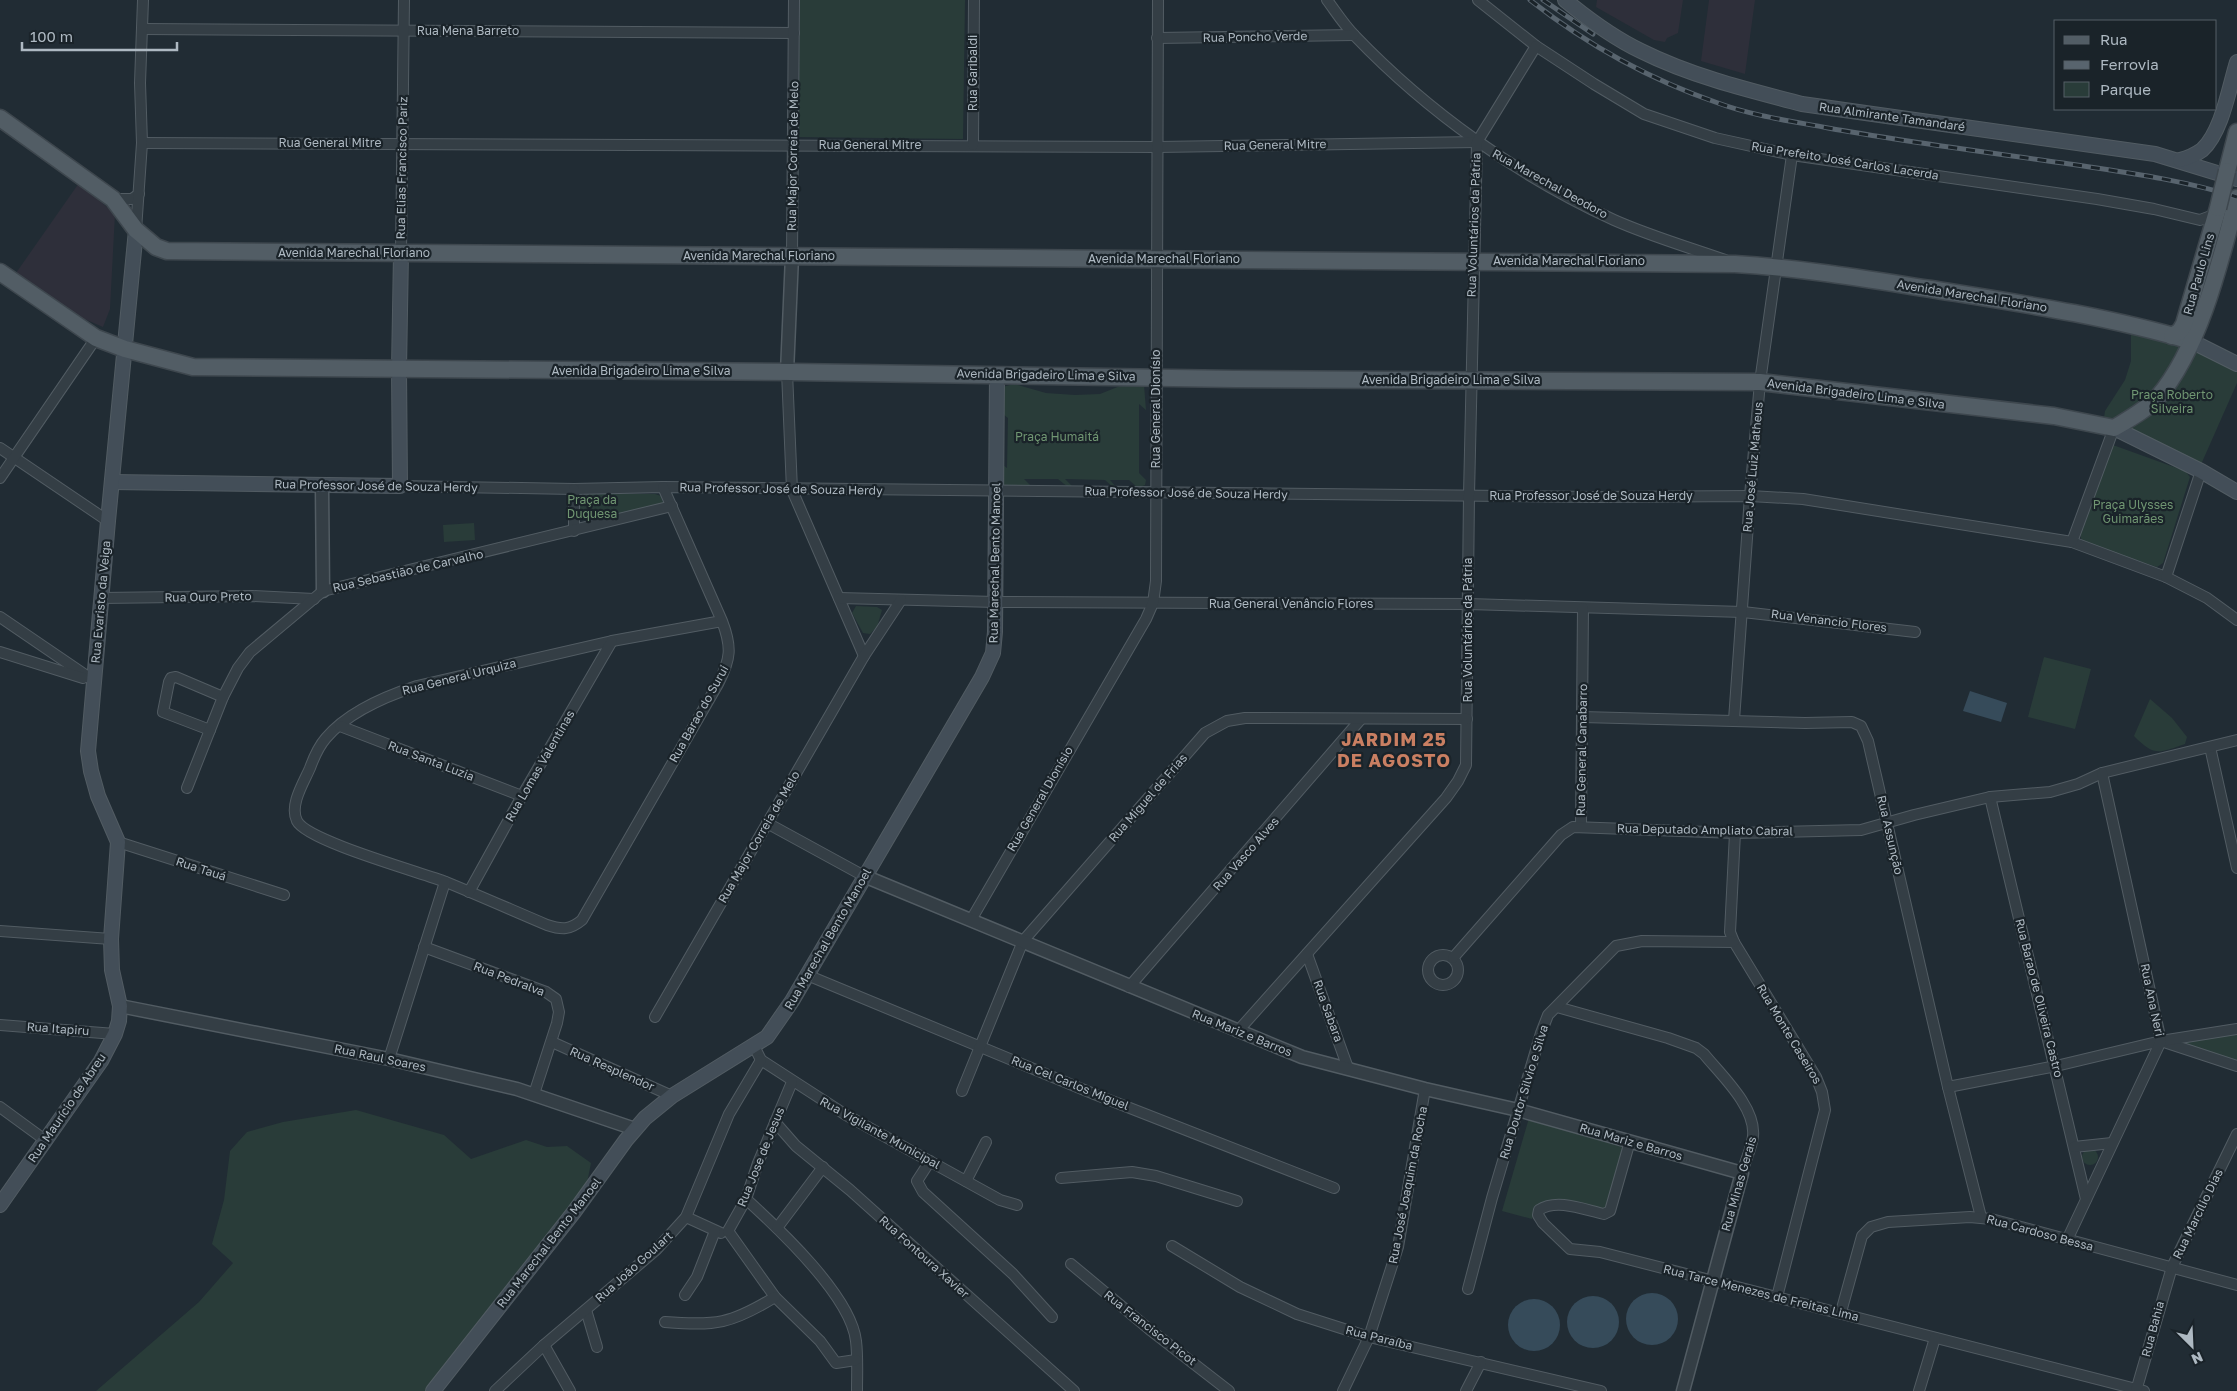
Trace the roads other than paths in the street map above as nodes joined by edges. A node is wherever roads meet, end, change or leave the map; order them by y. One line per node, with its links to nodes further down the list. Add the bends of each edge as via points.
1 (143, 0): 9 (street, Rua Evaristo da Veiga)
2 (404, 0): 10 (street, Rua Elias Francisco Pariz)
3 (794, 0): 11 (street, Rua Major Correia de Melo)
4 (974, 0): 22 (street, Rua Garibaldi)
5 (1158, 0): 13 (street, Rua General Dionísio)
6 (1327, 0): 12 (street, Rua Marechal Deodoro)
7 (1478, 0): 14 (street, Rua Prefeito José Carlos Lacerda)
8 (1565, 0): 25 (main road, Rua Almirante Tamandaré, via 1642,52 1759,93 1802,104)
9 (143, 29): 10 (street, Rua Mena Barreto); 19 (street, Rua Evaristo da Veiga, via 140,83)
10 (403, 31): 11 (street, Rua Mena Barreto); 20 (street, Rua Elias Francisco Pariz)
11 (794, 33): 21 (street, Rua Major Correia de Melo)
12 (1354, 35): 13 (street, Rua Poncho Verde); 18 (street, Rua Marechal Deodoro, via 1409,87)
13 (1157, 38): 23 (street, Rua General Dionísio)
14 (1536, 46): 18 (street); 24 (street, Rua Prefeito José Carlos Lacerda, via 1644,114 1715,138)
15 (2237, 62): 25 (main road, via 2214,133 2201,150)
16 (0, 118): 28 (main road, Avenida Marechal Floriano)
17 (2237, 132): 26 (main road)
18 (1477, 142): 23 (street, Rua General Mitre); 35 (street, Rua Voluntários da Pátria); 36 (street, Rua Marechal Deodoro, via 1560,192 1615,220)
19 (142, 143): 20 (street, Rua General Mitre); 27 (street, Rua Evaristo da Veiga)
20 (403, 143): 21 (street, Rua General Mitre); 32 (street, Rua Elias Francisco Pariz)
21 (793, 145): 22 (street, Rua General Mitre); 33 (street, Rua Major Correia de Melo)
22 (973, 145): 23 (street, Rua General Mitre)
23 (1158, 147): 34 (street, Rua General Dionísio)
24 (1792, 155): 29 (street, Rua Prefeito José Carlos Lacerda, via 2097,198 2200,220); 37 (street, Rua José Luiz Matheus)
25 (2180, 160): 26 (main road, Rua Almirante Tamandaré)
26 (2232, 175): 29 (main road, bridge)
27 (139, 194): 28 (street, via 132,199); 30 (street, Rua Evaristo da Veiga)
28 (113, 199): 30 (main road, Avenida Marechal Floriano)
29 (2226, 208): 31 (main road, Rua Paulo Lins); 39 (main road, Rua Paulo Lins, via 2184,324)
30 (136, 230): 32 (main road, Avenida Marechal Floriano, via 156,247 173,251); 42 (main road, Rua Evaristo da Veiga)
31 (2233, 230): 41 (main road, Rua Paulo Lins)
32 (401, 253): 33 (main road, Avenida Marechal Floriano); 44 (main road, Rua Elias Francisco Pariz)
33 (792, 256): 34 (main road, Avenida Marechal Floriano); 45 (street, Rua Major Correia de Melo)
34 (1156, 259): 35 (main road, Avenida Marechal Floriano); 47 (street, Rua General Dionísio)
35 (1473, 261): 36 (main road, Avenida Marechal Floriano); 48 (street, Rua Voluntários da Pátria)
36 (1735, 264): 37 (main road, Avenida Marechal Floriano)
37 (1775, 266): 39 (main road, Avenida Marechal Floriano, via 2009,302 2108,320); 49 (street, Rua José Luiz Matheus)
38 (0, 272): 40 (main road, Avenida Brigadeiro Lima e Silva)
39 (2172, 336): 41 (main road, Avenida Marechal Floriano)
40 (96, 338): 42 (main road, Avenida Brigadeiro Lima e Silva); 52 (street)
41 (2192, 341): 43 (main road); 50 (main road, via 2157,398)
42 (125, 349): 44 (main road, Avenida Brigadeiro Lima e Silva, via 193,367); 55 (main road, Rua Evaristo da Veiga)
43 (2237, 364)
44 (399, 369): 45 (main road, Avenida Brigadeiro Lima e Silva); 57 (main road, Rua Elias Francisco Pariz)
45 (787, 372): 46 (main road, Avenida Brigadeiro Lima e Silva); 60 (street, Rua Major Correia de Melo)
46 (997, 375): 47 (main road, Avenida Brigadeiro Lima e Silva); 61 (main road, Rua Marechal Bento Manoel)
47 (1155, 376): 48 (main road, Avenida Brigadeiro Lima e Silva); 63 (street, Rua General Dionísio)
48 (1471, 380): 49 (main road, Avenida Brigadeiro Lima e Silva); 64 (street, Rua Voluntários da Pátria)
49 (1760, 382): 50 (main road, Avenida Brigadeiro Lima e Silva, via 2054,416); 65 (street, Rua José Luiz Matheus)
50 (2114, 428): 53 (main road); 69 (street)
51 (0, 448): 52 (street)
52 (14, 457): 54 (street); 67 (street)
53 (2201, 471): 62 (main road); 70 (street)
54 (0, 478)
55 (112, 482): 56 (main road, Rua Professor José de Souza Herdy); 67 (main road, Rua Evaristo da Veiga)
56 (322, 486): 57 (main road, Rua Professor José de Souza Herdy); 71 (street)
57 (400, 486): 59 (street, Rua Professor José de Souza Herdy)
58 (664, 487): 59 (street, Rua Professor José de Souza Herdy); 60 (street, Rua Professor José de Souza Herdy); 66 (street, Rua Barao do Surui)
59 (574, 489): 68 (street)
60 (792, 490): 61 (street, Rua Professor José de Souza Herdy); 73 (street, Rua Major Correia de Melo)
61 (997, 490): 63 (street, Rua Professor José de Souza Herdy); 75 (main road, Rua Marechal Bento Manoel)
62 (2237, 492)
63 (1156, 493): 64 (street, Rua Professor José de Souza Herdy); 76 (street, Rua General Dionísio)
64 (1469, 495): 65 (street, Rua Professor José de Souza Herdy); 77 (street, Rua Voluntários da Pátria)
65 (1750, 496): 69 (street, Rua Professor José de Souza Herdy, via 1838,504); 79 (street, Rua José Luiz Matheus)
66 (672, 506): 68 (street, Rua Sebastião de Carvalho); 82 (street, Rua Barao do Surui)
67 (108, 521): 72 (main road, Rua Evaristo da Veiga)
68 (574, 531): 71 (street, Rua Sebastião de Carvalho)
69 (2072, 542): 70 (street, Rua Professor José de Souza Herdy)
70 (2166, 577): 81 (street, Rua Professor José de Souza Herdy, via 2207,598)
71 (318, 595): 72 (street, Rua Ouro Preto); 88 (street, Rua Sebastião de Carvalho, via 250,652)
72 (102, 598): 87 (main road, Rua Evaristo da Veiga)
73 (839, 598): 74 (street, Rua General Venâncio Flores); 86 (street, Rua Major Correia de Melo)
74 (901, 600): 75 (street, Rua General Venâncio Flores); 86 (street, Rua Major Correia de Melo)
75 (996, 602): 76 (street, Rua General Venâncio Flores); 107 (main road, Rua Marechal Bento Manoel, via 995,642 988,664)
76 (1153, 603): 77 (street, Rua General Venâncio Flores); 112 (street, Rua General Dionísio)
77 (1469, 604): 78 (street, Rua General Venâncio Flores); 90 (street, Rua Voluntários da Pátria)
78 (1584, 608): 79 (street, Rua General Venâncio Flores); 89 (street, Rua General Canabarro)
79 (1743, 612): 83 (street, Rua Venancio Flores); 92 (street, Rua José Luiz Matheus)
80 (0, 617): 87 (street)
81 (2237, 620)
82 (722, 621): 84 (street, Rua General Urquiza); 111 (street, Rua Barao do Surui, via 730,654 726,668)
83 (1915, 632)
84 (612, 641): 93 (street, Rua General Urquiza, via 417,686 367,706); 99 (street, Rua Lomas Valentinas)
85 (0, 652): 87 (street)
86 (864, 656): 101 (street, Rua Major Correia de Melo)
87 (94, 681): 105 (main road, Rua Evaristo da Veiga, via 88,752 90,771)
88 (223, 697): 94 (street, Rua Sebastião de Carvalho); 94 (street, via 176,677 168,682 162,712)
89 (1582, 717): 92 (street, Rua Assunção); 103 (street, Rua General Canabarro)
90 (1467, 719): 91 (street, Rua Miguel de Frias); 118 (street, Rua Voluntários da Pátria, via 1466,765 1458,782)
91 (1361, 720): 115 (street, Rua Miguel de Frias, via 1245,718 1217,725 1194,746); 121 (street, Rua Vasco Alves)
92 (1734, 720): 102 (street, Rua Assunção, via 1858,724 1868,741)
93 (340, 726): 99 (street, Rua Santa Luzia); 108 (street, Rua General Urquiza, via 326,738 316,754 296,803 297,821 307,831 327,840)
94 (210, 730): 98 (street, Rua Sebastião de Carvalho)
95 (2237, 740): 96 (street, Rua Deputado Ampliato Cabral)
96 (2210, 747): 97 (street, Rua Deputado Ampliato Cabral); 106 (street)
97 (2102, 773): 100 (street, Rua Deputado Ampliato Cabral, via 2050,792); 129 (street, Rua Ana Neri)
98 (187, 788)
99 (522, 796): 109 (street, Rua Lomas Valentinas)
100 (1990, 798): 102 (street, Rua Deputado Ampliato Cabral); 135 (street, Rua Barao de Oliveira Castro)
101 (767, 823): 107 (street, Rua Mariz e Barros); 124 (street, Rua Major Correia de Melo)
102 (1886, 823): 104 (street, Rua Deputado Ampliato Cabral, via 1854,830); 139 (street, Rua Assunção)
103 (1581, 826): 104 (street, Rua Deputado Ampliato Cabral); 119 (street, Rua General Canabarro, via 1569,828 1561,834)
104 (1735, 833): 116 (street, Rua Monte Caseiros, via 1729,923)
105 (118, 842): 110 (street, Rua Tauá); 114 (main road, Rua Evaristo da Veiga)
106 (2237, 868)
107 (864, 876): 112 (street, Rua Mariz e Barros); 120 (main road, Rua Marechal Bento Manoel)
108 (445, 882): 109 (street, Rua General Urquiza); 117 (street)
109 (469, 892): 111 (street, Rua General Urquiza, via 564,929 582,920)
110 (284, 895)
111 (592, 904)
112 (971, 920): 115 (street, Rua Mariz e Barros)
113 (0, 931): 114 (street)
114 (112, 939): 122 (main road, Rua Evaristo da Veiga, via 112,970)
115 (1023, 942): 121 (street, Rua Mariz e Barros); 132 (street, Rua Miguel de Frias)
116 (1734, 942): 123 (street, Rua Doutor Silvio e Silva, via 1642,941 1616,946); 179 (street, Rua Monte Caseiros, via 1816,1077 1824,1100 1823,1119)
117 (424, 947): 130 (street, Rua Pedralva, via 553,996 559,1012); 133 (street)
118 (1307, 954): 127 (street, Rua Voluntários da Pátria); 137 (street, Rua Sabara)
119 (1453, 958)
120 (807, 975): 131 (main road, Rua Marechal Bento Manoel, via 772,1032); 132 (street, Rua Cel Carlos Miguel)
121 (1129, 987): 127 (street, Rua Mariz e Barros)
122 (120, 1006): 128 (main road, Rua Maurício de Abreu); 133 (street, Rua Raul Soares)
123 (1557, 1007): 145 (street, Rua Doutor Silvio e Silva, via 1544,1023); 156 (street, Rua Minas Gerais, via 1677,1040 1704,1054 1747,1108 1752,1119 1753,1137)
124 (655, 1018)
125 (0, 1026): 128 (street, Rua Itapiru)
126 (2237, 1029): 129 (street)
127 (1237, 1032): 137 (street, Rua Mariz e Barros, via 1302,1057)
128 (115, 1034): 149 (main road, Rua Maurício de Abreu, via 101,1061)
129 (2161, 1041): 135 (street); 136 (street); 152 (street, Rua Ana Neri)
130 (552, 1042): 142 (street, Rua Pedralva); 143 (street, Rua Resplendor)
131 (754, 1046): 134 (street, Rua Vigilante Municipal); 143 (main road, Rua Marechal Bento Manoel)
132 (981, 1047): 141 (street, Rua Miguel de Frias); 159 (street, Rua Cel Carlos Miguel)
133 (389, 1059): 142 (street, Rua Raul Soares)
134 (761, 1060): 138 (street, Rua Vigilante Municipal); 167 (street, Rua Joāo Goulart, via 729,1114)
135 (2056, 1066): 139 (street); 153 (street, Rua Barao de Oliveira Castro)
136 (2237, 1066)
137 (1348, 1068): 140 (street, Rua Mariz e Barros)
138 (792, 1082): 146 (street, Rua Jose de Jesus); 154 (street, Rua Vigilante Municipal)
139 (1948, 1087): 166 (street, Rua Assunção)
140 (1425, 1089): 145 (street, Rua Mariz e Barros); 185 (street, Rua José Joaquim da Rocha, via 1398,1248)
141 (962, 1091)
142 (534, 1094): 147 (street, Rua Raul Soares)
143 (672, 1096): 147 (main road, Rua Marechal Bento Manoel)
144 (0, 1108): 149 (street)
145 (1518, 1110): 150 (street, Rua Mariz e Barros); 177 (street, Rua Doutor Silvio e Silva)
146 (775, 1122): 155 (street, Rua Fontoura Xavier, via 796,1146); 161 (street, Rua Jose de Jesus)
147 (635, 1129): 192 (main road, Rua Marechal Bento Manoel)
148 (2237, 1134): 174 (street, Rua Marcílio Dias)
149 (45, 1140): 160 (main road, Rua Maurício de Abreu)
150 (1630, 1141): 156 (street, Rua Mariz e Barros); 175 (street, Rua Tarce Menezes de Freitas Lima, via 1610,1212 1604,1214 1552,1205 1539,1210 1540,1219 1570,1250 1600,1252)
151 (986, 1142): 158 (street)
152 (2112, 1142): 153 (street); 162 (street, Rua Ana Neri)
153 (2074, 1147): 162 (street, Rua Barao de Oliveira Castro)
154 (930, 1162): 158 (street, Rua Vigilante Municipal); 183 (street, via 917,1181 923,1192 1014,1274)
155 (823, 1167): 168 (street); 196 (street, Rua Fontoura Xavier)
156 (1742, 1173): 175 (street, Rua Minas Gerais)
157 (1061, 1178): 163 (street, via 1132,1172 1156,1176)
158 (966, 1181): 165 (street, Rua Vigilante Municipal, via 1000,1200)
159 (1334, 1188)
160 (5, 1189): 164 (main road, Rua Maurício de Abreu)
161 (746, 1199): 168 (street); 170 (street, Rua Jose de Jesus)
162 (2086, 1199): 171 (street, Rua Ana Neri)
163 (1237, 1201)
164 (0, 1205)
165 (1017, 1205)
166 (1981, 1217): 171 (street, Rua Cardoso Bessa); 182 (street, Rua Cardoso Bessa, via 1888,1222 1870,1227 1859,1244)
167 (686, 1218): 169 (street); 181 (street, Rua Joāo Goulart, via 656,1250)
168 (777, 1228): 189 (street, via 815,1270 842,1307 856,1340)
169 (715, 1231): 170 (street); 178 (street, via 697,1277)
170 (728, 1231): 180 (street)
171 (2067, 1240): 174 (street, Rua Cardoso Bessa)
172 (1172, 1246): 185 (street, Rua Paraíba, via 1280,1307)
173 (1071, 1264): 197 (street, Rua Francisco Picot)
174 (2172, 1267): 176 (street, Rua Cardoso Bessa); 191 (street, Rua Bahia)
175 (1712, 1281): 179 (street, Rua Tarce Menezes de Freitas Lima); 201 (street, Rua Minas Gerais)
176 (2237, 1285)
177 (1468, 1289)
178 (685, 1295)
179 (1777, 1296): 182 (street, Rua Tarce Menezes de Freitas Lima)
180 (775, 1298): 184 (street, via 729,1321 714,1324); 189 (street, via 820,1341 836,1363)
181 (586, 1310): 187 (street, Rua Joāo Goulart); 188 (street)
182 (1841, 1312): 186 (street, Rua Tarce Menezes de Freitas Lima)
183 (1052, 1317)
184 (665, 1322)
185 (1369, 1337): 190 (street, Rua Paraíba); 198 (street, Rua José Joaquim da Rocha)
186 (1935, 1338): 191 (street, Rua Tarce Menezes de Freitas Lima); 202 (street)
187 (544, 1345): 193 (street, Rua Joāo Goulart); 194 (street)
188 (597, 1347)
189 (856, 1360): 195 (street)
190 (1481, 1362): 199 (street); 200 (street, Rua Paraíba)
191 (2139, 1390)
192 (433, 1391)
193 (495, 1391)
194 (570, 1391)
195 (857, 1391)
196 (1073, 1391)
197 (1229, 1391)
198 (1343, 1391)
199 (1466, 1391)
200 (1601, 1391)
201 (1684, 1391)
202 (1919, 1391)

